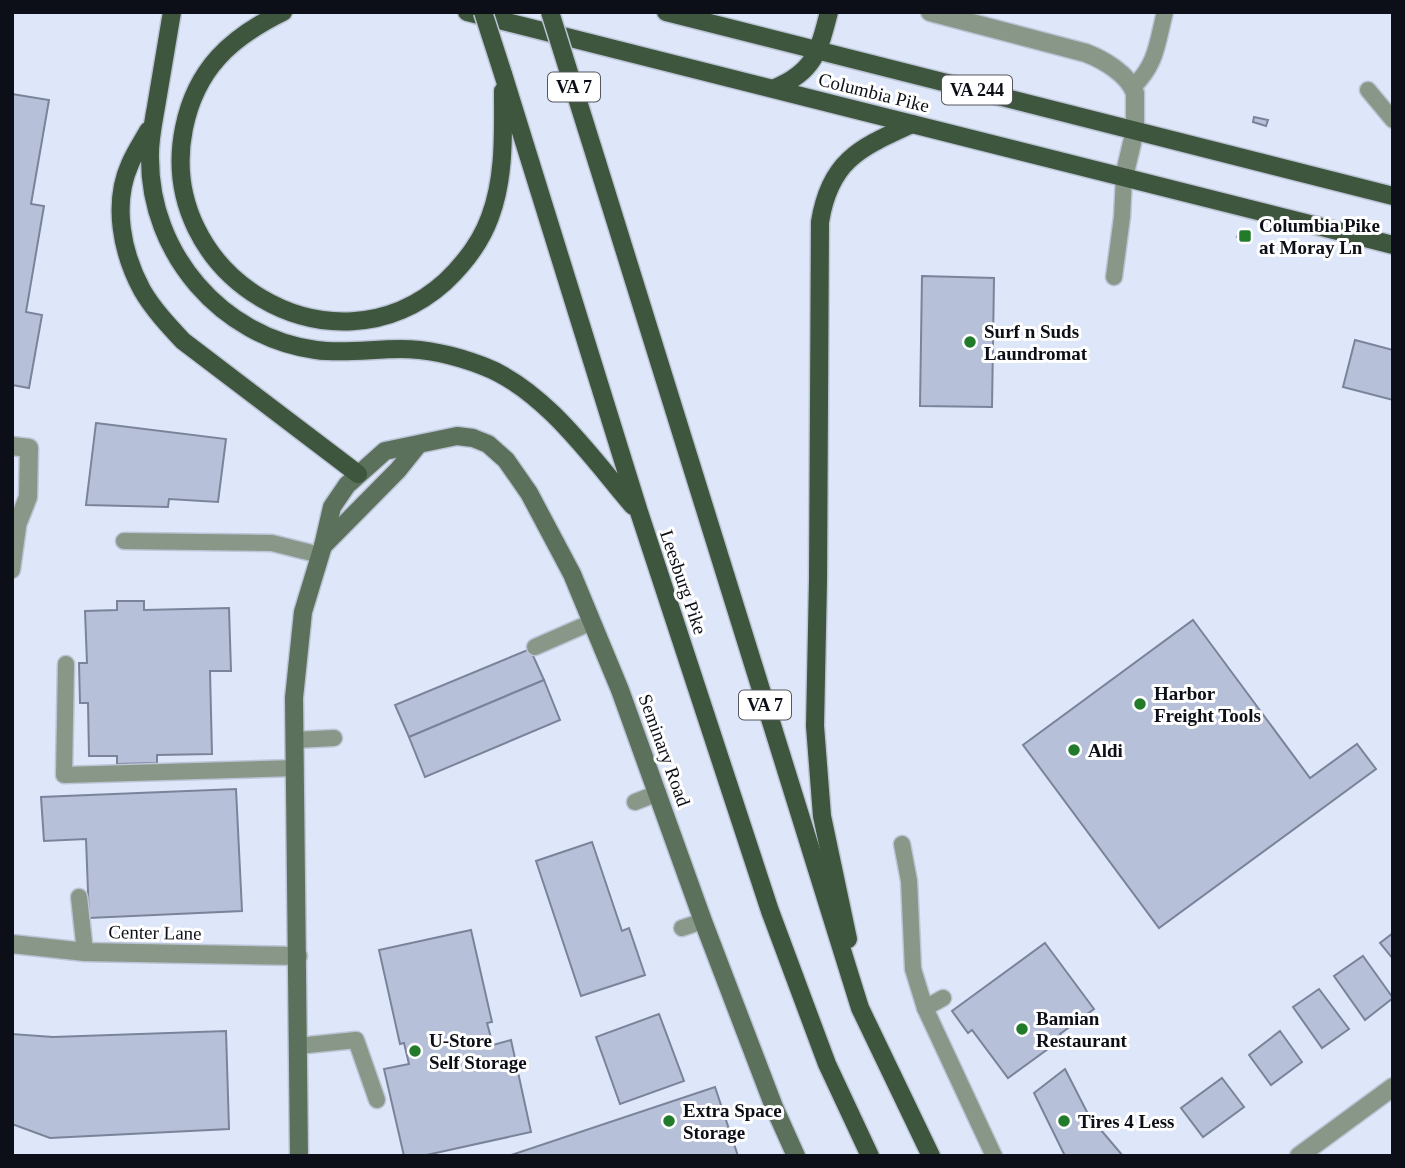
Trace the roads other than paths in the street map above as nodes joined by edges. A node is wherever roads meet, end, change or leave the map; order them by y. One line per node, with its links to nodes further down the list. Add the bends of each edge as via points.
1 (172, 12): 16 (main road)
2 (282, 12): 11 (main road, via 231,45 200,81 189,104 181,167 185,198 210,253 241,285 295,314 355,322 383,316 411,306 457,271 491,216 503,159)
3 (467, 12): 13 (main road, Columbia Pike / VA 244)
4 (483, 12): 11 (main road, Leesburg Pike, bridge)
5 (550, 12): 47 (main road, Leesburg Pike / VA 7, bridge)
6 (666, 12): 10 (main road, Columbia Pike / VA 244)
7 (829, 12): 10 (main road)
8 (930, 12): 12 (street, via 1097,57)
9 (1165, 12): 12 (lane, via 1152,64)
10 (819, 50): 13 (main road, via 802,73); 18 (main road, Columbia Pike / VA 244)
11 (503, 74): 26 (main road, Leesburg Pike)
12 (1133, 87): 18 (street)
13 (775, 88): 17 (main road, Columbia Pike / VA 244)
14 (1368, 90): 15 (lane)
15 (1393, 120)
16 (154, 122): 25 (main road, via 129,165 121,193 127,254 142,290 183,341); 26 (main road, via 149,157 156,213 169,245 191,279 216,305 245,326 314,350 401,349 486,367 543,405)
17 (912, 124): 19 (main road, Columbia Pike / VA 244); 47 (main road, via 875,141 843,165 826,193 820,222 815,726 822,817)
18 (1135, 130): 19 (street); 20 (main road, Columbia Pike / VA 244)
19 (1124, 177): 21 (main road, Columbia Pike / VA 244); 22 (lane)
20 (1393, 196)
21 (1393, 244)
22 (1114, 277)
23 (418, 445): 25 (street, Seminary Road, via 385,451); 29 (street, Seminary Road); 31 (street, Seminary Road, via 457,436 481,441 500,453 529,493)
24 (12, 446): 27 (street, via 29,448 28,497)
25 (358, 474): 29 (street, Seminary Road, via 332,507)
26 (639, 512): 54 (main road, Leesburg Pike, via 770,911 827,1065)
27 (16, 519): 30 (lane)
28 (124, 541): 29 (lane, via 272,543)
29 (322, 551): 35 (street, Seminary Road, via 303,611 294,698)
30 (12, 570)
31 (592, 622): 32 (lane); 37 (street, Seminary Road)
32 (535, 647)
33 (65, 664): 36 (lane, via 64,775)
34 (334, 738): 35 (lane)
35 (295, 740): 36 (street, Seminary Road)
36 (295, 768): 45 (street, Seminary Road)
37 (658, 793): 38 (lane); 41 (street, Seminary Road)
38 (635, 802)
39 (902, 844): 48 (lane, via 909,881 913,969)
40 (79, 897): 44 (lane)
41 (704, 921): 42 (lane); 53 (street, Seminary Road)
42 (682, 928)
43 (12, 944): 44 (street, Center Lane)
44 (85, 952): 45 (street, Center Lane)
45 (298, 956): 49 (street, Seminary Road)
46 (943, 998): 48 (lane)
47 (860, 1008): 55 (main road, Leesburg Pike / VA 7)
48 (925, 1008): 56 (lane)
49 (298, 1046): 51 (lane, via 356,1040); 52 (street, Seminary Road)
50 (1393, 1087): 57 (street)
51 (377, 1100)
52 (299, 1156)
53 (796, 1156)
54 (870, 1156)
55 (931, 1156)
56 (994, 1156)
57 (1299, 1156)

